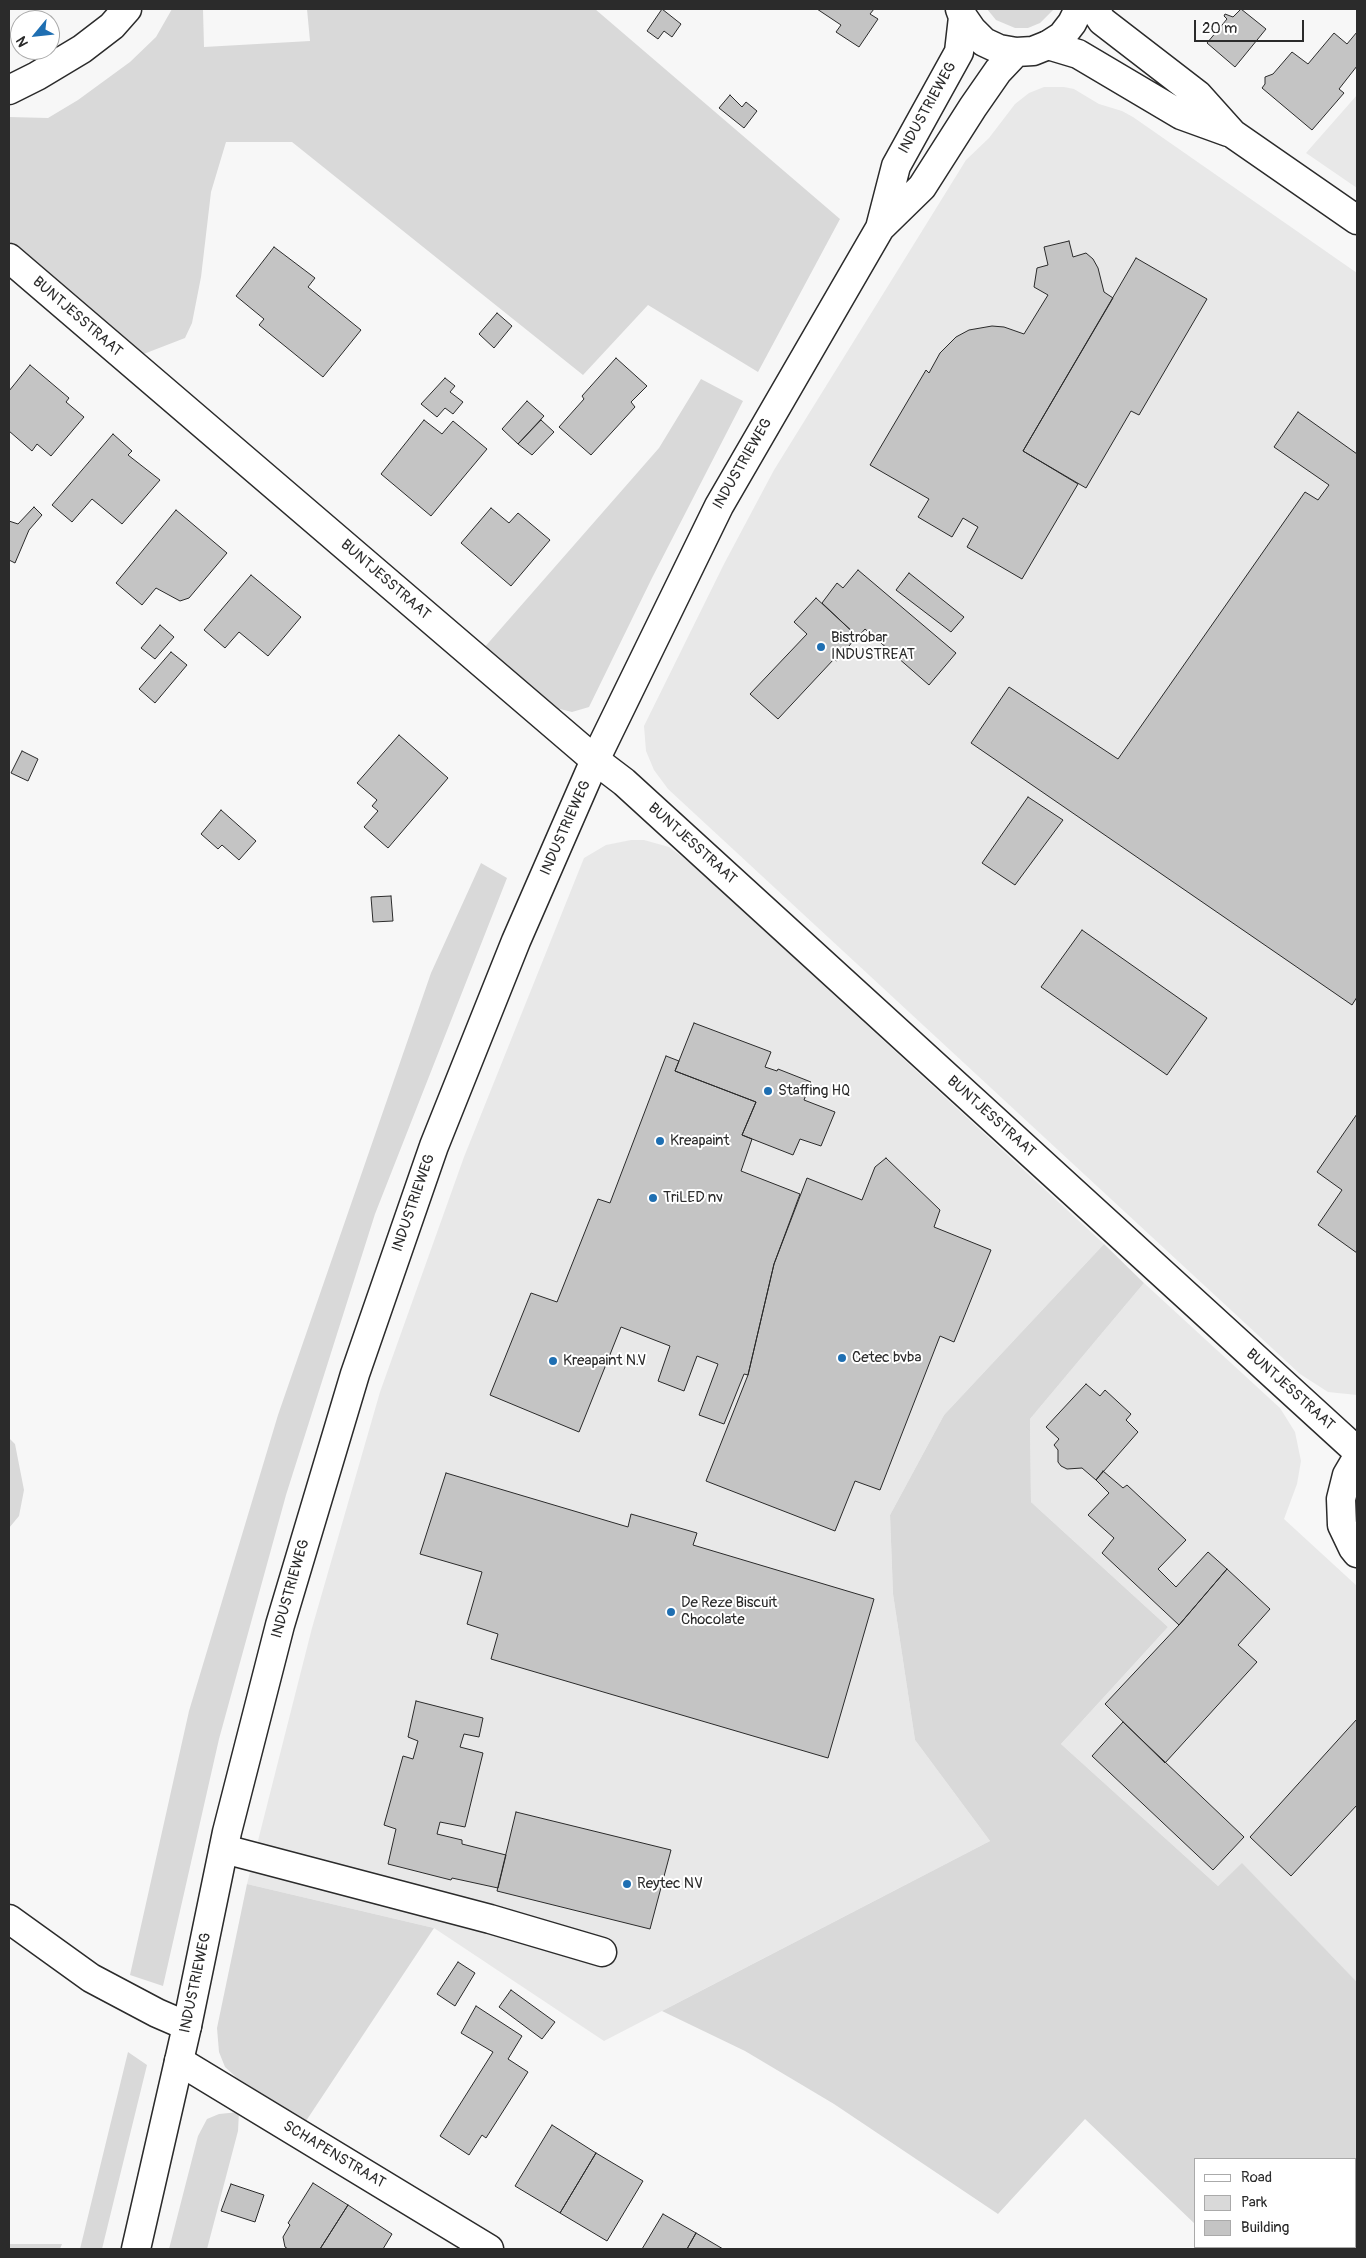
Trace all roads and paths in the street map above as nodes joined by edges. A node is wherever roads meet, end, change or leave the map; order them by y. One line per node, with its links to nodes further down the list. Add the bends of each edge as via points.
1 (127, 9): 7 (street, via 112,26 82,49)
2 (1079, 9): 5 (street, INDUSTRIEWEG, via 1062,36)
3 (1094, 9): 8 (street, via 1102,20 1198,95)
4 (961, 13): 6 (street, INDUSTRIEWEG, via 984,42); 10 (street, INDUSTRIEWEG, via 959,52 896,166)
5 (1048, 45): 6 (street, INDUSTRIEWEG, via 1033,51); 8 (street, via 1078,54 1181,115)
6 (1016, 52): 10 (street, INDUSTRIEWEG, via 998,71 922,187)
7 (9, 90)
8 (1233, 134): 9 (street)
9 (1357, 220)
10 (880, 228): 12 (street, INDUSTRIEWEG, via 719,506)
11 (9, 258): 12 (street, BUNTJESSTRAAT)
12 (596, 760): 13 (street, BUNTJESSTRAAT, via 631,788); 16 (street, INDUSTRIEWEG, via 516,941 434,1146 355,1374 280,1625)
13 (1357, 1451)
14 (1357, 1458): 15 (street, via 1347,1475 1340,1499 1342,1525)
15 (1357, 1553)
16 (224, 1849): 18 (street); 19 (street, INDUSTRIEWEG)
17 (9, 1919): 19 (street, via 91,1978)
18 (602, 1952)
19 (188, 2026): 20 (street, INDUSTRIEWEG)
20 (180, 2062): 21 (street, INDUSTRIEWEG); 22 (street, SCHAPENSTRAAT)
21 (136, 2249)
22 (489, 2249)

